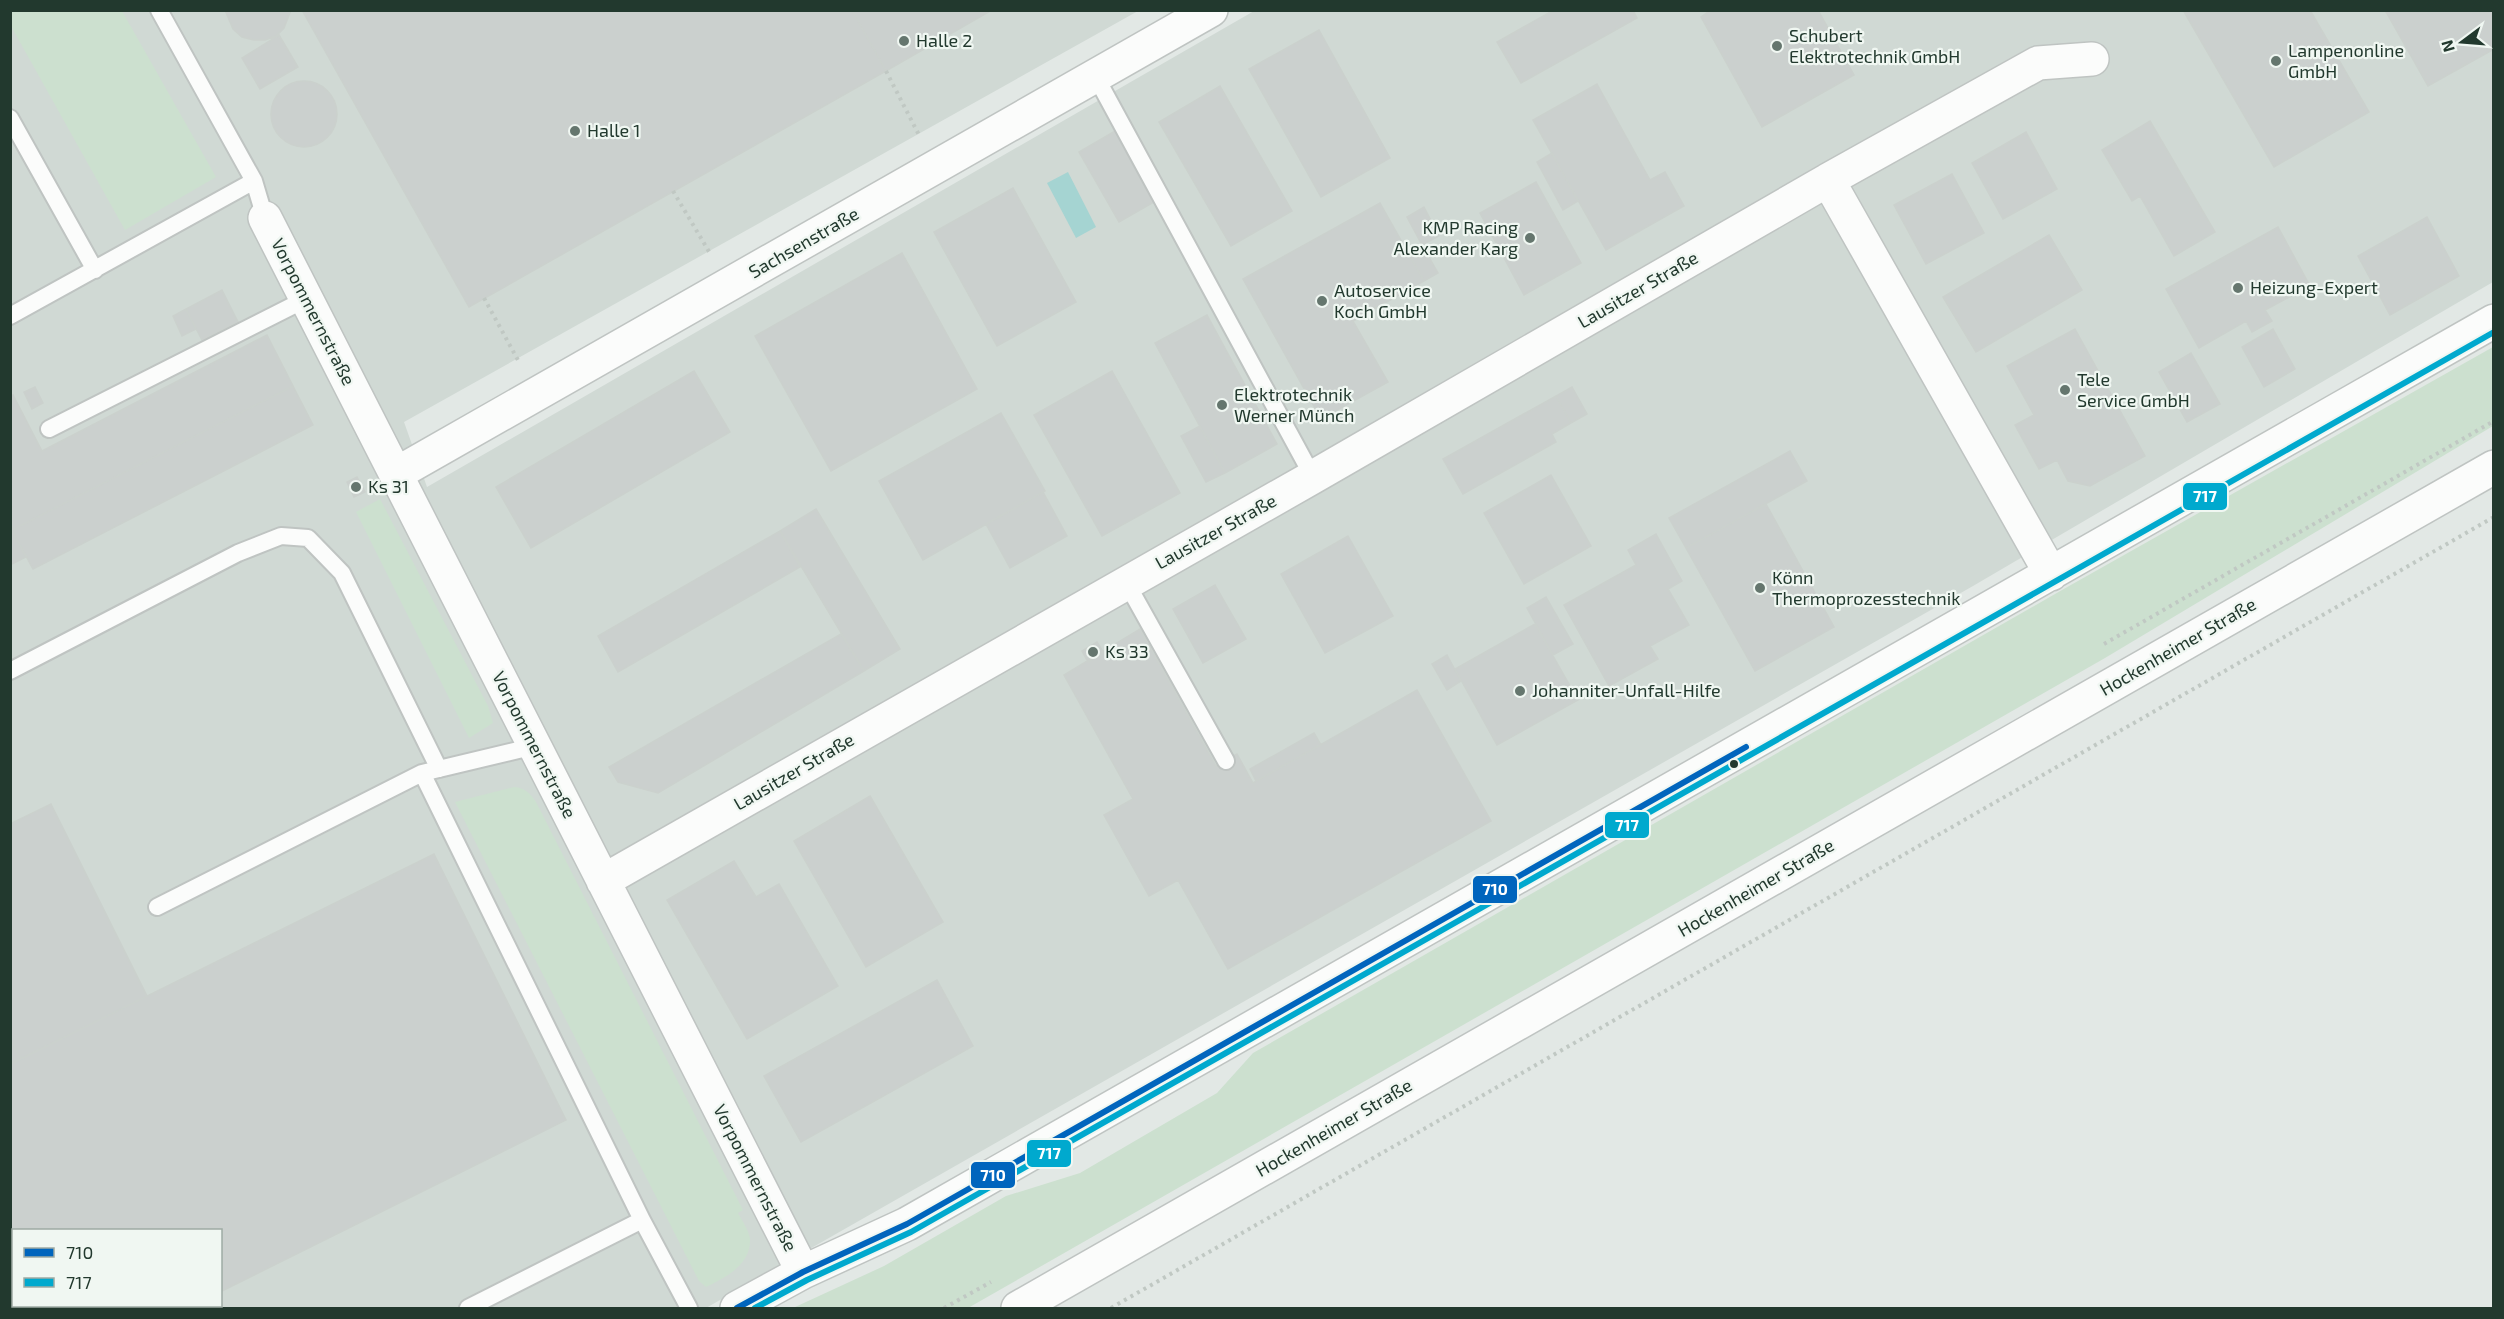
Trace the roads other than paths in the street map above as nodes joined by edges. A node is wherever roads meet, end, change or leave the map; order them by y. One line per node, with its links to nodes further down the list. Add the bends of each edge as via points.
1 (159, 10): 7 (lane)
2 (1211, 10): 4 (street, Sachsenstraße)
3 (2092, 59): 6 (street, Lausitzer Straße, via 2038,63)
4 (1096, 77): 15 (street, Sachsenstraße); 16 (lane)
5 (10, 118): 9 (lane)
6 (1828, 180): 16 (street, Lausitzer Straße); 17 (street)
7 (254, 181): 8 (lane); 9 (lane)
8 (265, 218): 10 (street, Vorpommernstraße)
9 (94, 270): 11 (lane)
10 (306, 299): 13 (lane); 15 (street, Vorpommernstraße)
11 (12, 312)
12 (2493, 321): 17 (street)
13 (49, 429)
14 (2493, 467): 31 (street, Hockenheimer Straße)
15 (396, 474): 20 (street, Vorpommernstraße)
16 (1313, 477): 18 (street, Lausitzer Straße)
17 (2051, 574): 27 (street, via 908,1224)
18 (1126, 582): 21 (lane); 24 (street, Lausitzer Straße)
19 (10, 671): 22 (lane, via 238,553 281,536 308,538 342,573)
20 (535, 746): 22 (lane); 24 (street, Vorpommernstraße)
21 (1226, 761)
22 (440, 769): 23 (lane)
23 (422, 773): 25 (lane); 26 (lane)
24 (603, 881): 27 (street, Vorpommernstraße)
25 (157, 907)
26 (642, 1220): 28 (lane); 29 (lane)
27 (803, 1272): 30 (street)
28 (468, 1308)
29 (689, 1308)
30 (737, 1308)
31 (1018, 1308)

